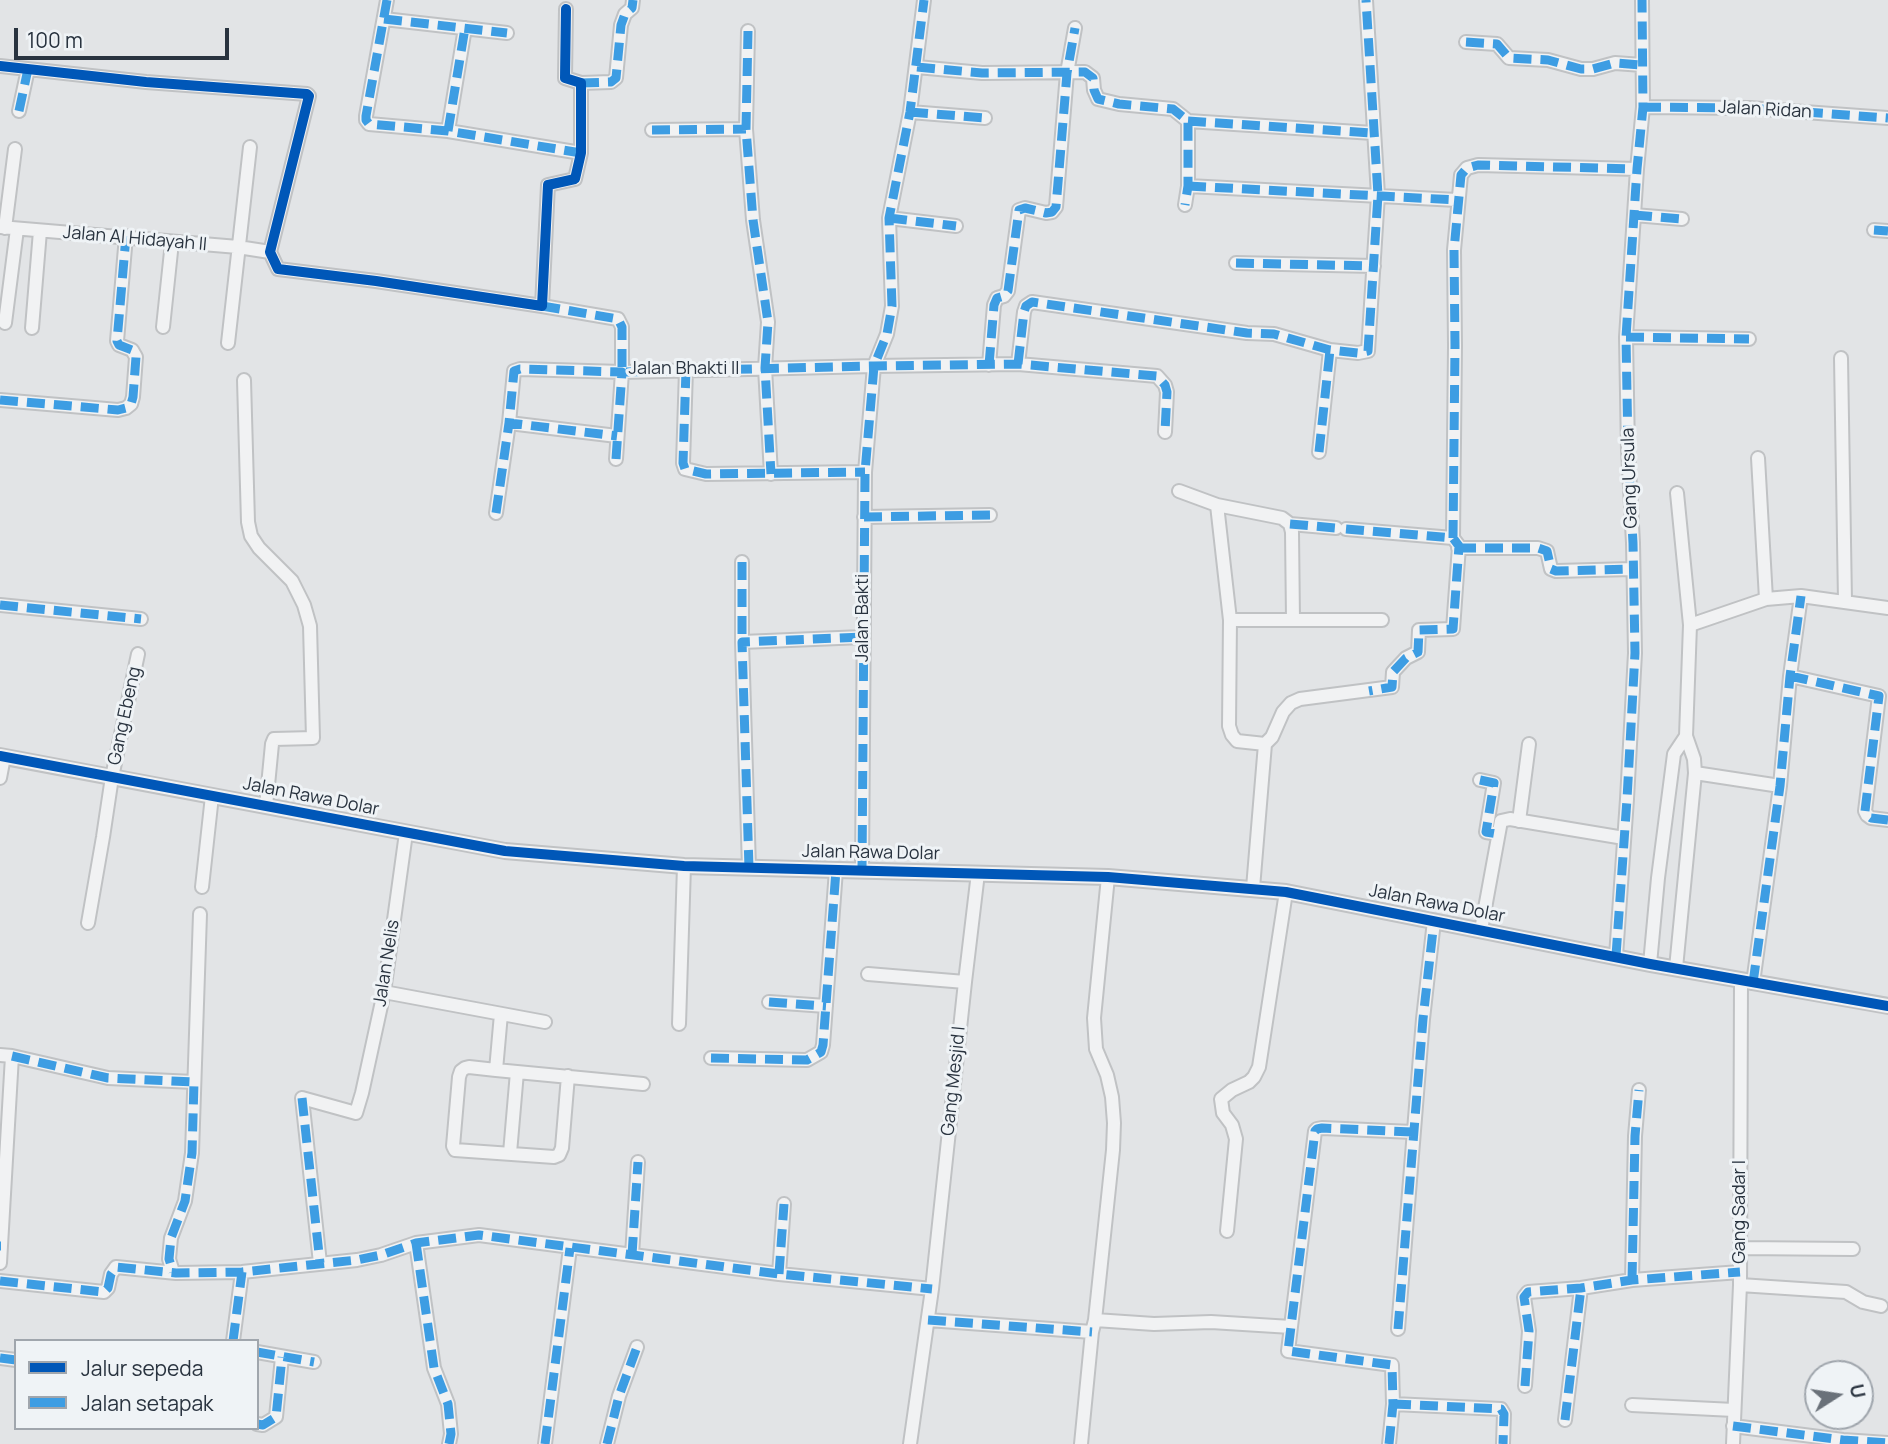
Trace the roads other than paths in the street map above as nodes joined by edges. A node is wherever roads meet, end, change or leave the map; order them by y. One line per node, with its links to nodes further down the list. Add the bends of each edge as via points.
1 (387, 0): 7 (street)
2 (633, 0): 18 (street, via 621,25 615,78)
3 (923, 0): 15 (street, Jalan Bakti)
4 (1366, 0): 28 (street)
5 (1642, 0): 13 (street, Gang Ursula)
6 (566, 9): 18 (street, via 565,78)
7 (384, 19): 9 (street); 27 (street, via 366,120 369,124)
8 (1075, 28): 17 (street)
9 (465, 29): 11 (street); 27 (street)
10 (748, 31): 25 (street)
11 (507, 33)
12 (1466, 42): 13 (street, via 1497,44 1510,58 1548,60 1581,69 1615,63)
13 (1642, 65): 19 (street, Gang Ursula)
14 (0, 66): 16 (street)
15 (917, 67): 17 (street); 21 (street, Jalan Bakti)
16 (28, 69): 20 (street); 48 (street, via 307,94)
17 (1068, 73): 24 (street, via 1092,76 1098,99 1173,109); 61 (street, via 1056,207 1046,213 1019,211 1008,290 994,305)
18 (581, 83): 31 (street)
19 (1643, 107): 23 (street, Jalan Ridan, via 1749,108); 32 (street, Gang Ursula)
20 (19, 111)
21 (910, 112): 22 (street); 38 (street, Jalan Bakti)
22 (985, 118)
23 (1888, 118)
24 (1188, 121): 28 (street); 33 (street)
25 (746, 129): 26 (street); 63 (street, via 768,322)
26 (652, 130)
27 (448, 131): 31 (street)
28 (1373, 133): 34 (street)
29 (250, 147): 47 (street)
30 (15, 149): 41 (street)
31 (581, 153): 51 (street, via 575,179 548,185)
32 (1637, 169): 35 (street, via 1478,164 1461,175); 37 (street, Gang Ursula)
33 (1188, 186): 34 (street); 36 (street)
34 (1378, 195): 35 (street); 50 (street)
35 (1457, 200): 83 (street)
36 (1185, 205)
37 (1634, 215): 39 (street); 55 (street, Gang Ursula)
38 (889, 218): 40 (street); 62 (street, Jalan Bakti, via 892,306)
39 (1682, 219)
40 (956, 226)
41 (7, 228): 43 (street, Jalan Al Hidayah II); 52 (street)
42 (1874, 230): 44 (street)
43 (40, 231): 45 (street, Jalan Al Hidayah II); 54 (street)
44 (1888, 231)
45 (126, 236): 46 (street, Jalan Al Hidayah II); 67 (street, via 117,336 119,345 136,357 131,404 118,410)
46 (172, 242): 47 (street, Jalan Al Hidayah II); 53 (street)
47 (238, 247): 48 (street, Jalan Al Hidayah II); 57 (street)
48 (270, 252): 51 (street, via 278,269)
49 (1236, 263): 50 (street)
50 (1374, 266): 58 (street, via 1370,348 1364,353)
51 (542, 306): 65 (street, Jalan Bhakti II, via 618,319)
52 (5, 323)
53 (163, 327)
54 (32, 328)
55 (1626, 337): 56 (street); 85 (street, Gang Ursula)
56 (1749, 339)
57 (228, 343)
58 (1331, 349): 60 (street, via 1274,334 1032,302 1024,312); 71 (street)
59 (1841, 358): 88 (street)
60 (1018, 364): 61 (street, Jalan Bhakti II); 69 (street, Jalan Bhakti II, via 1157,376 1167,392)
61 (989, 365): 62 (street, Jalan Bhakti II)
62 (874, 366): 63 (street, Jalan Bhakti II); 74 (street, Jalan Bakti)
63 (765, 368): 64 (street, Jalan Bhakti II); 75 (street)
64 (686, 370): 65 (street, Jalan Bhakti II); 75 (street, via 685,469 706,474)
65 (622, 372): 68 (street, via 514,371); 70 (street)
66 (244, 380): 111 (street, via 251,536 292,581 310,626 313,738 274,739)
67 (0, 400)
68 (509, 423): 70 (street); 79 (street)
69 (1165, 432)
70 (617, 436): 73 (street)
71 (1319, 452)
72 (1758, 458): 87 (street)
73 (615, 459)
74 (865, 472): 75 (street); 81 (street, Jalan Bakti)
75 (771, 474)
76 (1179, 491): 78 (street)
77 (1677, 493): 95 (street)
78 (1217, 505): 82 (street, via 1270,514); 92 (street)
79 (496, 513)
80 (990, 515): 81 (street)
81 (864, 517): 96 (street, Jalan Bakti)
82 (1290, 524): 83 (street); 93 (street)
83 (1456, 543): 85 (street, via 1538,548 1547,551 1551,569 1556,571); 102 (street, via 1452,629 1419,630 1418,652 1393,672 1392,687 1291,703)
84 (742, 562): 97 (street)
85 (1632, 569): 116 (street, Gang Ursula, via 1634,653)
86 (1801, 596): 87 (street); 88 (street); 99 (street, Gang Sadar I)
87 (1766, 599): 95 (street)
88 (1846, 601): 90 (street)
89 (0, 605): 91 (street)
90 (1888, 608)
91 (141, 619)
92 (1230, 620): 93 (street); 102 (street, via 1228,726 1237,741)
93 (1293, 620): 94 (street)
94 (1382, 620)
95 (1690, 625): 101 (street)
96 (863, 636): 97 (street); 120 (street, Jalan Bakti)
97 (742, 642): 118 (street)
98 (138, 654): 106 (street, Gang Ebeng)
99 (1790, 676): 100 (street); 109 (street, Gang Sadar I)
100 (1884, 694): 112 (street, via 1865,811 1871,818)
101 (1686, 737): 105 (street); 131 (street, via 1674,754)
102 (1265, 744): 124 (street)
103 (1529, 744): 113 (street)
104 (2, 756): 106 (street, Jalan Rawa Dolar); 107 (street)
105 (1695, 773): 109 (street); 132 (street)
106 (112, 777): 110 (street, Jalan Rawa Dolar); 128 (street, Gang Ebeng)
107 (0, 778)
108 (1480, 780): 115 (street, via 1494,783 1486,832)
109 (1780, 786): 134 (street, Gang Sadar I)
110 (212, 796): 111 (street, Jalan Rawa Dolar); 123 (street)
111 (266, 806): 114 (street, Jalan Rawa Dolar)
112 (1888, 820)
113 (1519, 821): 115 (street, via 1501,821); 116 (street)
114 (407, 832): 117 (street, Jalan Rawa Dolar, via 505,851); 136 (street, Jalan Nelis)
115 (1498, 834): 129 (street)
116 (1624, 838): 130 (street, Gang Ursula)
117 (684, 866): 118 (street, Jalan Rawa Dolar); 142 (street)
118 (749, 868): 119 (street, Jalan Rawa Dolar)
119 (836, 870): 120 (street, Jalan Rawa Dolar); 138 (street)
120 (862, 870): 121 (street, Jalan Rawa Dolar)
121 (978, 873): 122 (street, Jalan Rawa Dolar); 135 (street, Gang Mesjid I)
122 (1108, 877): 124 (street, Jalan Rawa Dolar); 174 (street, via 1094,1018 1096,1049 1107,1075 1114,1123)
123 (202, 887)
124 (1253, 888): 125 (street, Jalan Rawa Dolar)
125 (1286, 892): 127 (street, Jalan Rawa Dolar); 155 (street, via 1259,1067 1249,1082 1221,1099 1236,1139)
126 (200, 914): 148 (street)
127 (1434, 921): 129 (street, Jalan Rawa Dolar); 151 (street)
128 (88, 923)
129 (1481, 930): 130 (street, Jalan Rawa Dolar)
130 (1616, 956): 131 (street, Jalan Rawa Dolar)
131 (1650, 964): 132 (street, Jalan Rawa Dolar)
132 (1676, 968): 134 (street, Jalan Rawa Dolar)
133 (868, 974): 135 (street)
134 (1747, 981): 139 (street, Jalan Rawa Dolar); 159 (street, Gang Sadar I)
135 (964, 982): 170 (street, Gang Mesjid I)
136 (384, 992): 140 (street); 163 (street, Jalan Nelis, via 356,1113 302,1098)
137 (769, 1002): 138 (street)
138 (826, 1006): 144 (street, via 823,1045 815,1057)
139 (1888, 1006)
140 (501, 1014): 141 (street); 145 (street)
141 (545, 1022)
142 (678, 1024)
143 (6, 1056): 148 (street, via 108,1078); 157 (street)
144 (711, 1058)
145 (496, 1070): 146 (street); 152 (street, via 470,1067 461,1071 453,1146 455,1150)
146 (517, 1072): 147 (street); 152 (street)
147 (568, 1076): 149 (street); 152 (street, via 559,1155)
148 (194, 1082): 164 (street, via 192,1153 185,1202 172,1238 169,1259)
149 (643, 1084)
150 (1639, 1090): 168 (street)
151 (1413, 1132): 175 (street, via 1315,1131); 176 (street)
152 (510, 1153)
153 (638, 1162): 161 (street)
154 (784, 1203): 166 (street)
155 (1227, 1231)
156 (416, 1243): 158 (street, via 479,1235); 163 (street, via 382,1255); 190 (street, via 435,1368 448,1404)
157 (0, 1246): 162 (street)
158 (570, 1248): 161 (street); 191 (street)
159 (1740, 1248): 160 (street); 167 (street, Gang Sadar I)
160 (1853, 1250)
161 (632, 1255): 166 (street)
162 (0, 1263)
163 (320, 1263): 165 (street)
164 (173, 1272): 165 (street); 169 (street, via 116,1267 104,1292)
165 (242, 1272): 177 (street)
166 (779, 1274): 170 (street)
167 (1740, 1278): 168 (street); 172 (street, via 1846,1292); 185 (street, Gang Sadar I)
168 (1632, 1280): 171 (street)
169 (0, 1281)
170 (932, 1289): 173 (street, Gang Mesjid I)
171 (1581, 1289): 182 (street, via 1539,1290 1524,1297 1529,1331); 186 (street)
172 (1881, 1306)
173 (928, 1320): 174 (street); 193 (street, Gang Mesjid I)
174 (1093, 1326): 175 (street, via 1211,1321); 194 (street)
175 (1291, 1327): 183 (street, via 1288,1351 1392,1365)
176 (1398, 1329)
177 (233, 1339)
178 (638, 1347): 192 (street)
179 (259, 1352): 180 (street)
180 (282, 1357): 181 (street); 187 (street, via 276,1417)
181 (314, 1362)
182 (1525, 1385)
183 (1393, 1404): 195 (street); 196 (street, via 1501,1409)
184 (1632, 1405): 185 (street)
185 (1734, 1410): 188 (street, Gang Sadar I)
186 (1565, 1420)
187 (259, 1424)
188 (1733, 1426): 189 (street); 197 (street, Gang Sadar I)
189 (1888, 1443)
190 (449, 1444)
191 (545, 1444)
192 (607, 1444)
193 (909, 1444)
194 (1081, 1444)
195 (1389, 1444)
196 (1503, 1444)
197 (1733, 1444)

